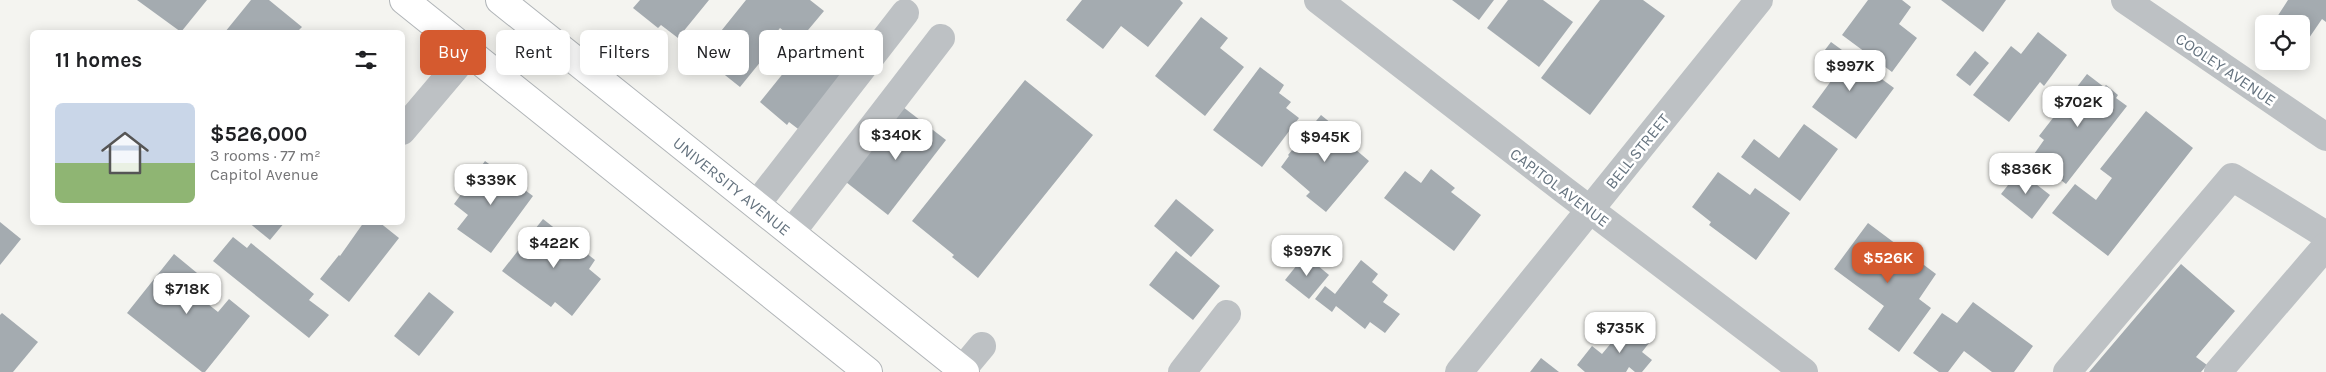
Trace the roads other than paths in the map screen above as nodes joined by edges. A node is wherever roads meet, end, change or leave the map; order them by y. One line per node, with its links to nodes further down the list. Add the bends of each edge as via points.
1 (404, 0): 7 (main road)
2 (500, 0): 13 (main road, UNIVERSITY AVENUE)
3 (1318, 0): 14 (street, CAPITOL AVENUE)
4 (1759, 0): 14 (street, BELL STREET)
5 (2125, 0): 12 (street, COOLEY AVENUE)
6 (905, 13): 13 (street)
7 (442, 30)
8 (942, 38): 15 (street)
9 (486, 66): 21 (main road)
10 (449, 75): 11 (street)
11 (405, 127)
12 (2326, 137)
13 (756, 205): 15 (main road, UNIVERSITY AVENUE)
14 (1590, 210): 23 (street, BELL STREET); 24 (street, CAPITOL AVENUE)
15 (791, 233): 20 (main road, UNIVERSITY AVENUE)
16 (2326, 234): 25 (street, via 2232,177)
17 (2326, 246): 26 (street)
18 (1228, 314): 22 (street)
19 (982, 346): 20 (street)
20 (964, 371)
21 (868, 372)
22 (1182, 372)
23 (1459, 372)
24 (1804, 372)
25 (2068, 372)
26 (2218, 372)

